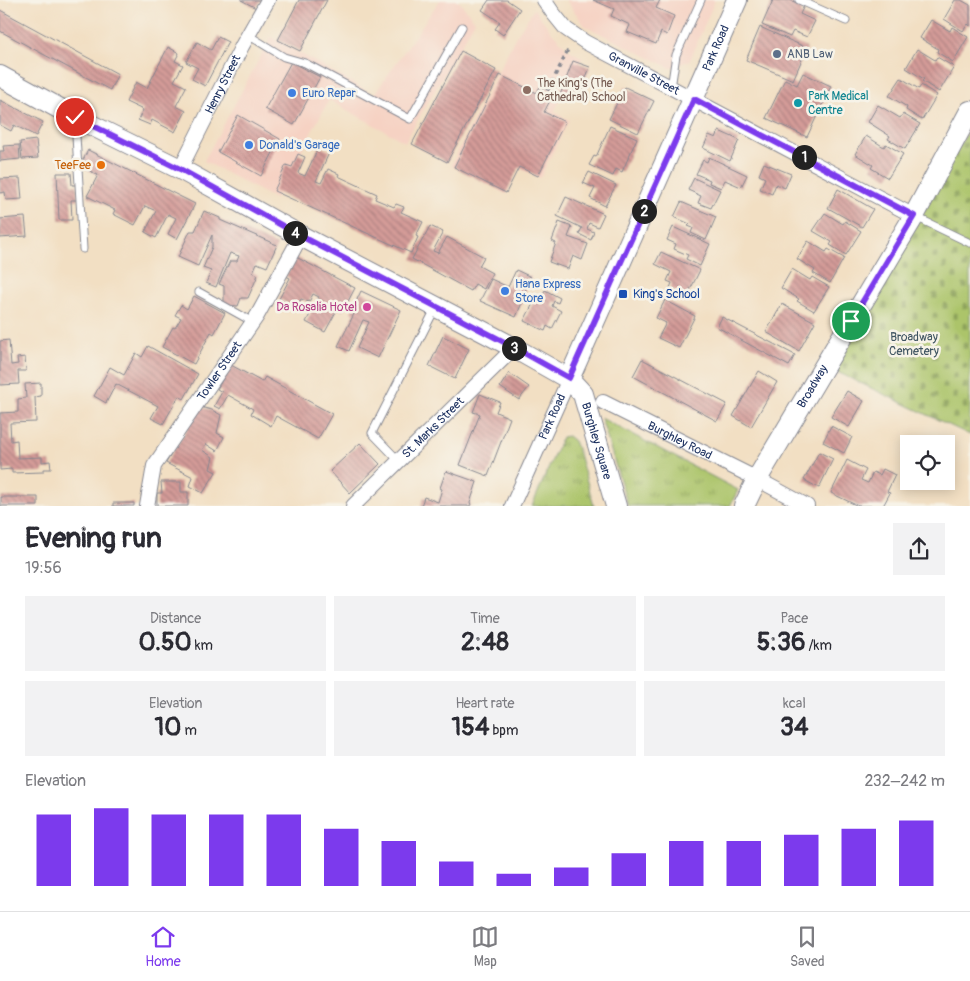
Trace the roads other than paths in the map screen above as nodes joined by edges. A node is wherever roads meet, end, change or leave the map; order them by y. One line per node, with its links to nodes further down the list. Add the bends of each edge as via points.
1 (268, 0): 8 (street, Henry Street)
2 (544, 0): 10 (street, Granville Street, via 566,29)
3 (701, 0): 10 (lane, via 676,55)
4 (737, 0): 11 (street, Park Road)
5 (799, 0): 6 (lane)
6 (846, 21)
7 (462, 27): 8 (lane, via 410,119 306,63 284,57)
8 (248, 35): 14 (street, Henry Street)
9 (0, 76): 13 (street)
10 (672, 88): 11 (street, Granville Street)
11 (694, 99): 15 (street, Granville Street); 23 (street, Park Road)
12 (970, 111): 15 (street, Broadway)
13 (75, 117): 14 (street); 18 (lane)
14 (180, 169): 16 (street)
15 (914, 216): 17 (lane); 26 (street, Broadway)
16 (301, 236): 20 (street); 21 (street, Towler Street)
17 (970, 242)
18 (83, 249)
19 (200, 292): 21 (lane)
20 (436, 306): 22 (street); 25 (lane, via 372,433)
21 (253, 322): 27 (street, Towler Street, via 154,466)
22 (514, 348): 23 (street); 25 (street, St. Marks Street)
23 (569, 378): 29 (street, Park Road); 30 (street, Burghley Square, via 583,394)
24 (603, 402): 26 (street, Burghley Road)
25 (399, 461): 28 (street, St. Marks Street)
26 (757, 480): 31 (street, Broadway); 32 (street, Burghley Road)
27 (147, 506)
28 (353, 506)
29 (512, 506)
30 (616, 506)
31 (744, 506)
32 (806, 506)

